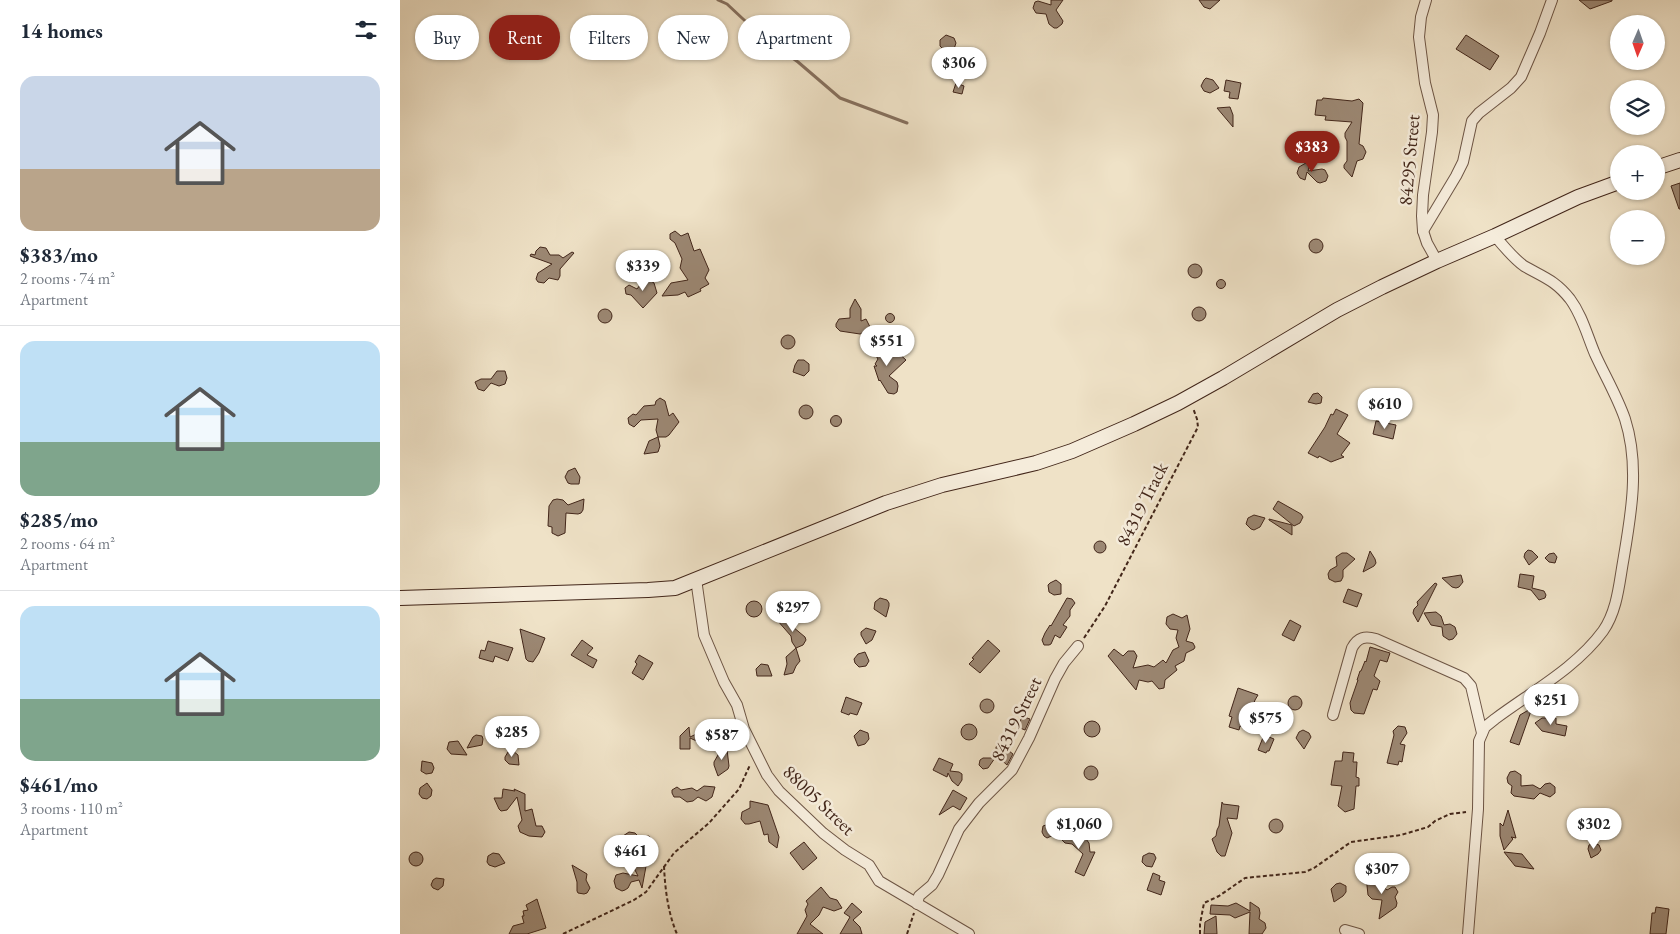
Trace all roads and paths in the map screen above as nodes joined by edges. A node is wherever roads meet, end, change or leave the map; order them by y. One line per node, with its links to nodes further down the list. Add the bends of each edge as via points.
1 (1426, 0): 6 (street, 84295 Street, via 1419,37 1433,115 1423,196)
2 (1552, 0): 6 (street, via 1521,77 1472,121 1463,162)
3 (1680, 160): 4 (street)
4 (1665, 165)
5 (1610, 186): 7 (street)
6 (1423, 231): 8 (street, 84295 Street)
7 (1495, 236): 8 (street); 14 (street, via 1515,258 1561,289 1578,311 1625,420 1634,468 1619,584 1612,616 1604,630 1574,661 1495,719)
8 (1436, 261): 10 (street, via 1337,310 1178,403 1072,451 1036,464 942,485 895,500)
9 (1197, 404): 12 (path, 84319 Track, via 1193,408 1198,427 1106,606)
10 (696, 579): 11 (street, via 675,588 648,590); 15 (street, 88005 Street, via 704,635 737,705)
11 (400, 598)
12 (1078, 646): 18 (street, 84319 Street, via 1055,679 1030,738 1012,770 959,829 938,875 919,896)
13 (1333, 715): 14 (street, via 1352,648 1359,639 1368,637 1468,681)
14 (1482, 733): 16 (street, via 1478,753)
15 (755, 754): 17 (path, via 739,789); 18 (street, 88005 Street, via 779,791 823,833 869,865 879,882)
16 (1478, 809): 24 (path, via 1450,814 1428,827 1402,835 1351,842 1305,872 1245,878 1204,903); 26 (street)
17 (664, 866): 20 (path, via 646,892); 21 (path, via 667,898)
18 (917, 904): 22 (path); 23 (street, 88005 Street)
19 (1346, 930): 25 (street)
20 (563, 934)
21 (677, 934)
22 (906, 934)
23 (969, 934)
24 (1200, 934)
25 (1359, 934)
26 (1468, 934)

